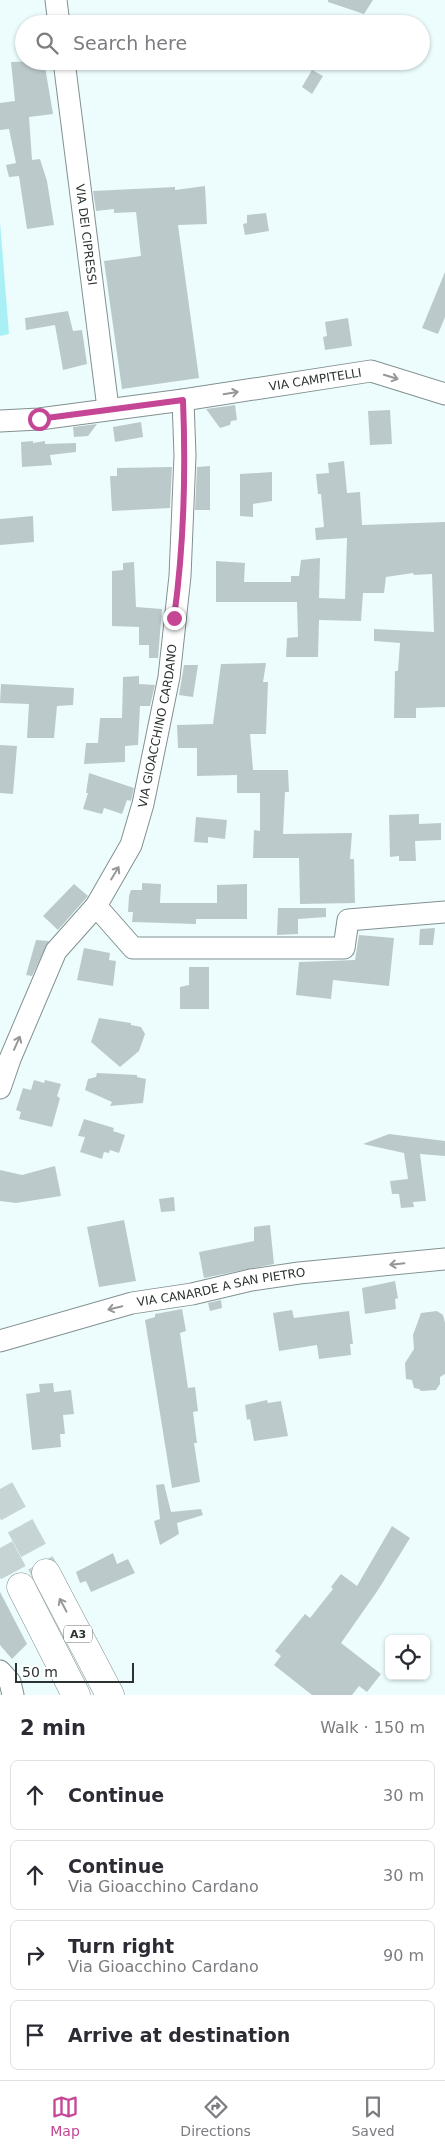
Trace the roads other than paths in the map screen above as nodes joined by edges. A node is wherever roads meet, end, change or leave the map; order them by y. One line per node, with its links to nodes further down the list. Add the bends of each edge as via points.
1 (56, 0): 2 (street)
2 (58, 15)
3 (65, 70): 6 (street, VIA DEI CIPRESSI)
4 (445, 394): 5 (street, VIA CAMPITELLI, one-way to 4, via 371,371)
5 (183, 400): 6 (street); 8 (street, VIA GIOACCHINO CARDANO, one-way to 5, via 132,845 169,677 184,507)
6 (108, 408): 7 (street, via 39,419)
7 (0, 421)
8 (96, 906): 9 (street, via 134,948 344,948 348,920); 10 (street, VIA GIOACCHINO CARDANO, one-way to 8, via 56,951)
9 (445, 912)
10 (0, 1088)
11 (445, 1259): 12 (street, VIA CANARDE A SAN PIETRO, one-way to 12, via 299,1272 251,1280 192,1294 132,1303)
12 (0, 1341)
13 (46, 1573): 18 (highway, A3, one-way to 13)
14 (21, 1587): 15 (highway, A3)
15 (56, 1656): 16 (highway); 17 (highway, A3)
16 (62, 1695)
17 (76, 1695)
18 (110, 1695)

